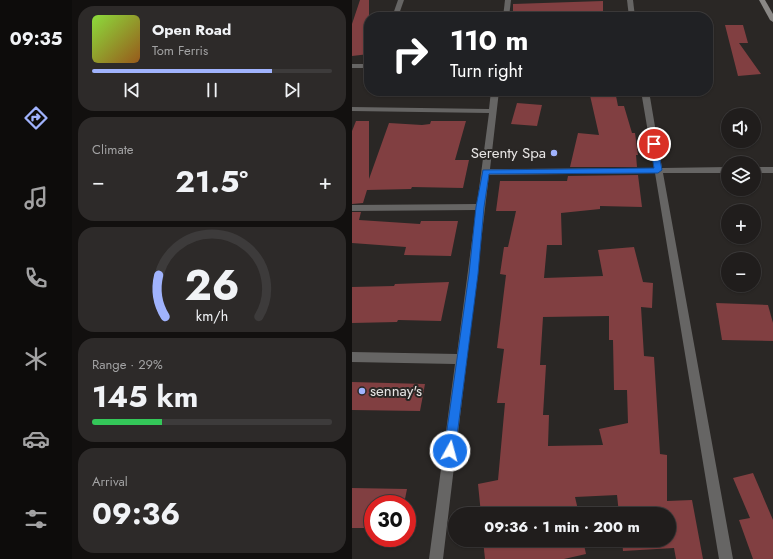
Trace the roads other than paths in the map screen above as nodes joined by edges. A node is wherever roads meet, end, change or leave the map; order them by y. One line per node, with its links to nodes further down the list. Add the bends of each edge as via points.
1 (401, 0): 5 (street)
2 (508, 0): 6 (street)
3 (630, 0): 7 (street)
4 (762, 0): 8 (main road)
5 (396, 12)
6 (507, 12)
7 (631, 12)
8 (773, 20)
9 (352, 66): 10 (street)
10 (364, 66)
11 (494, 96): 14 (street)
12 (646, 96): 15 (street)
13 (352, 109): 14 (street)
14 (492, 111): 19 (street)
15 (658, 170): 16 (street); 19 (street); 25 (street)
16 (721, 170)
17 (761, 170): 18 (street)
18 (773, 170)
19 (486, 172): 20 (street)
20 (480, 207): 21 (street); 23 (street)
21 (352, 208)
22 (352, 357): 23 (street)
23 (462, 359): 24 (street)
24 (436, 559)
25 (726, 559)

